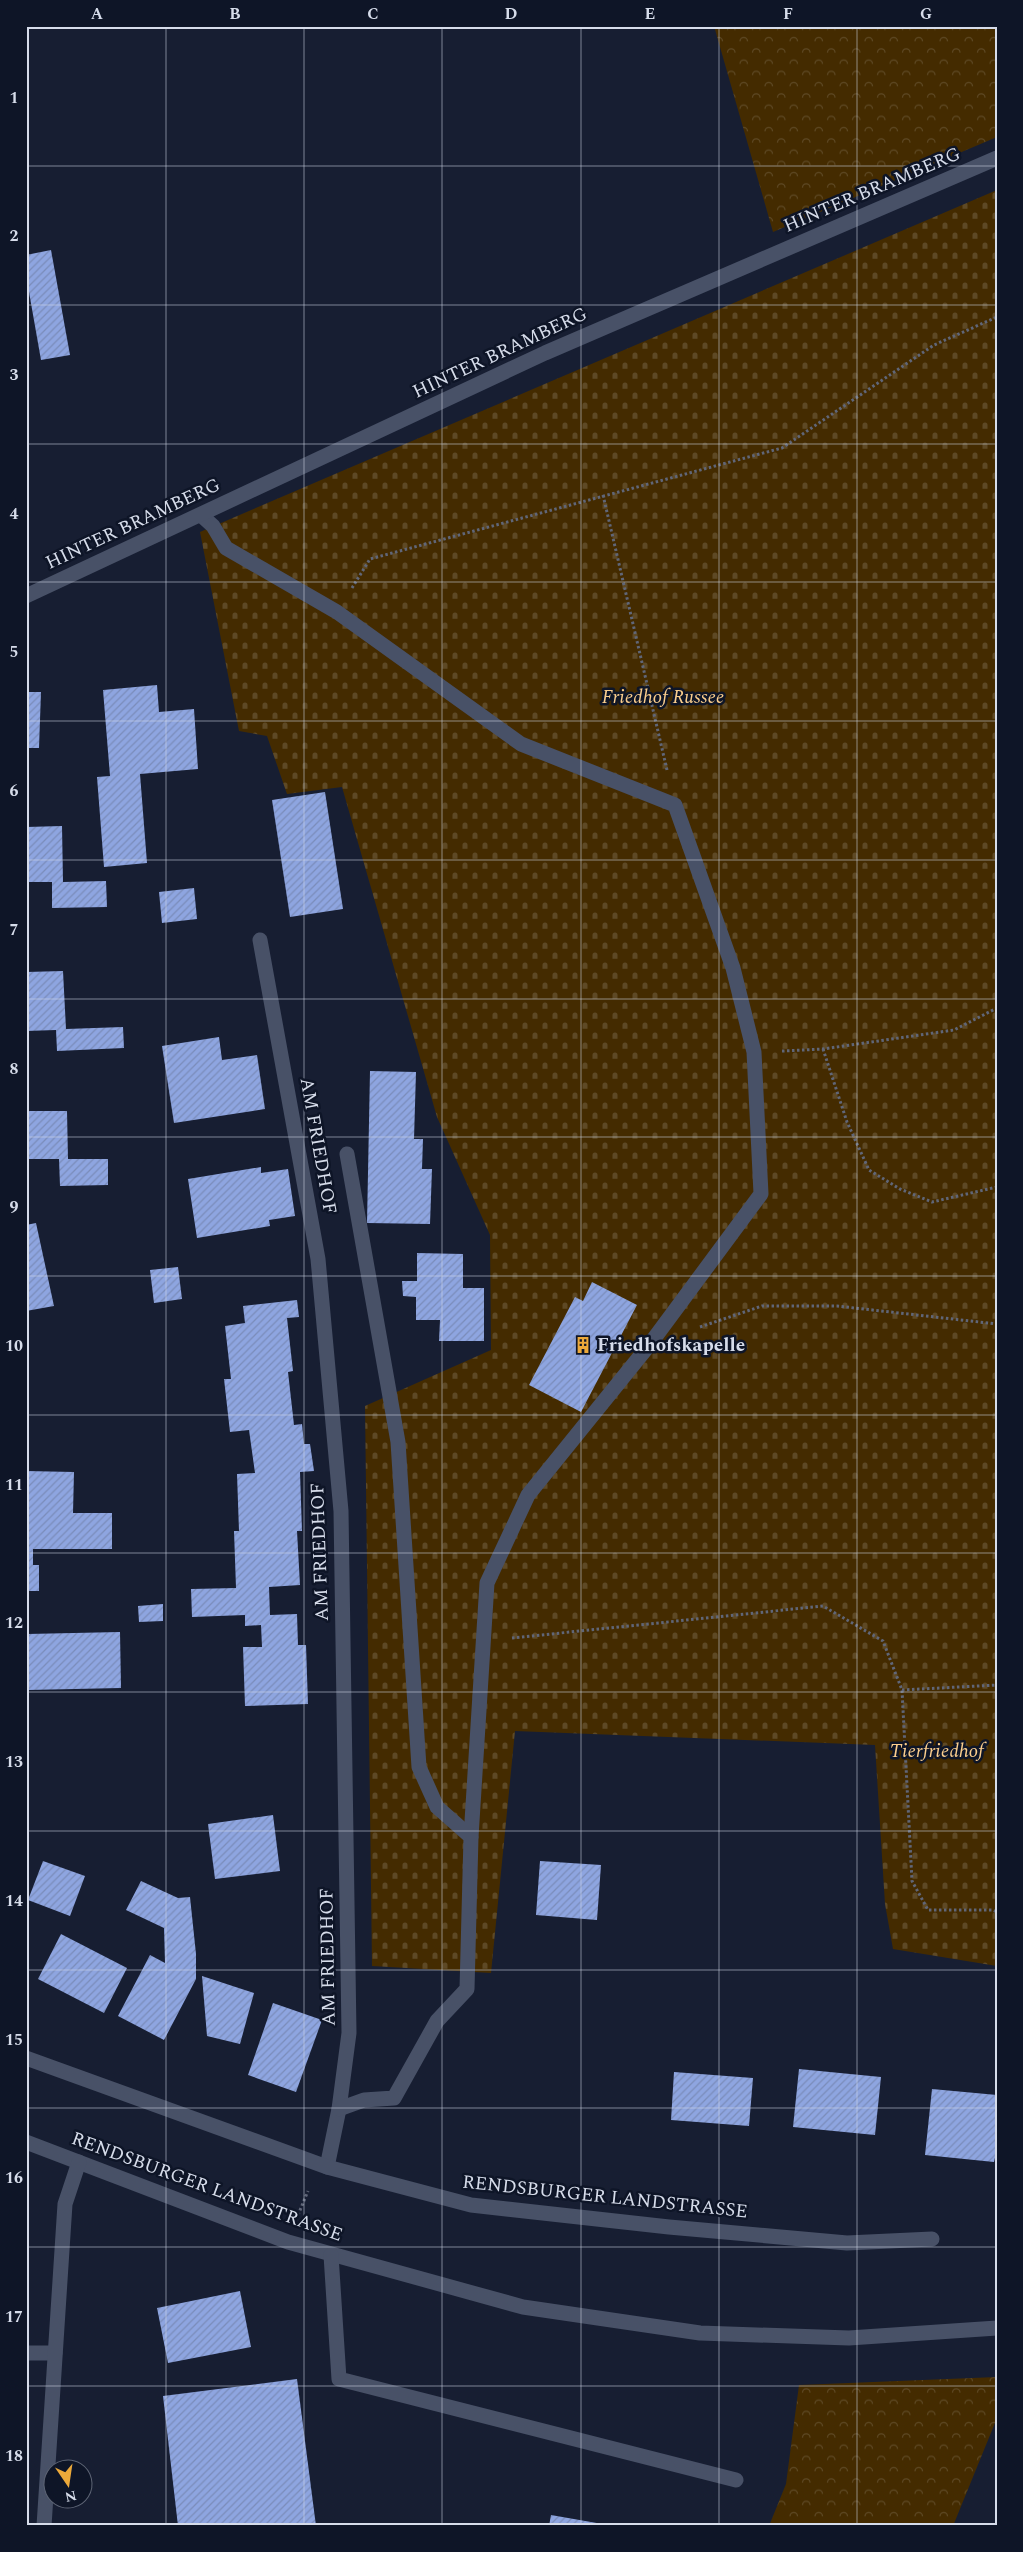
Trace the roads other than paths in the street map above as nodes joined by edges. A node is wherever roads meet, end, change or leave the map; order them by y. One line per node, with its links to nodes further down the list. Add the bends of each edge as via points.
1 (997, 158): 2 (street, HINTER BRAMBERG, via 545,353)
2 (201, 515): 3 (street, HINTER BRAMBERG); 6 (street, via 213,526 226,548 337,612 521,744 675,805 733,968 754,1052 761,1194 650,1344 528,1495 487,1584)
3 (26, 596)
4 (260, 940): 8 (street, AM FRIEDHOF, via 318,1259 341,1511 349,2033)
5 (347, 1154): 6 (street, via 398,1442 419,1767 436,1808)
6 (471, 1837): 8 (street, via 467,1989 437,2021 394,2098 364,2100)
7 (26, 2058): 11 (street, RENDSBURGER LANDSTRASSE)
8 (339, 2110): 11 (street, AM FRIEDHOF)
9 (26, 2142): 10 (street, RENDSBURGER LANDSTRASSE)
10 (78, 2162): 13 (street, RENDSBURGER LANDSTRASSE, via 288,2242); 16 (street, via 65,2204)
11 (323, 2166): 12 (street, RENDSBURGER LANDSTRASSE, via 471,2205 847,2243)
12 (932, 2239)
13 (331, 2255): 14 (street, RENDSBURGER LANDSTRASSE, via 523,2307 700,2333 849,2338); 17 (street, via 339,2379)
14 (997, 2328)
15 (26, 2353): 16 (street)
16 (55, 2353): 18 (street)
17 (736, 2480)
18 (44, 2526)

